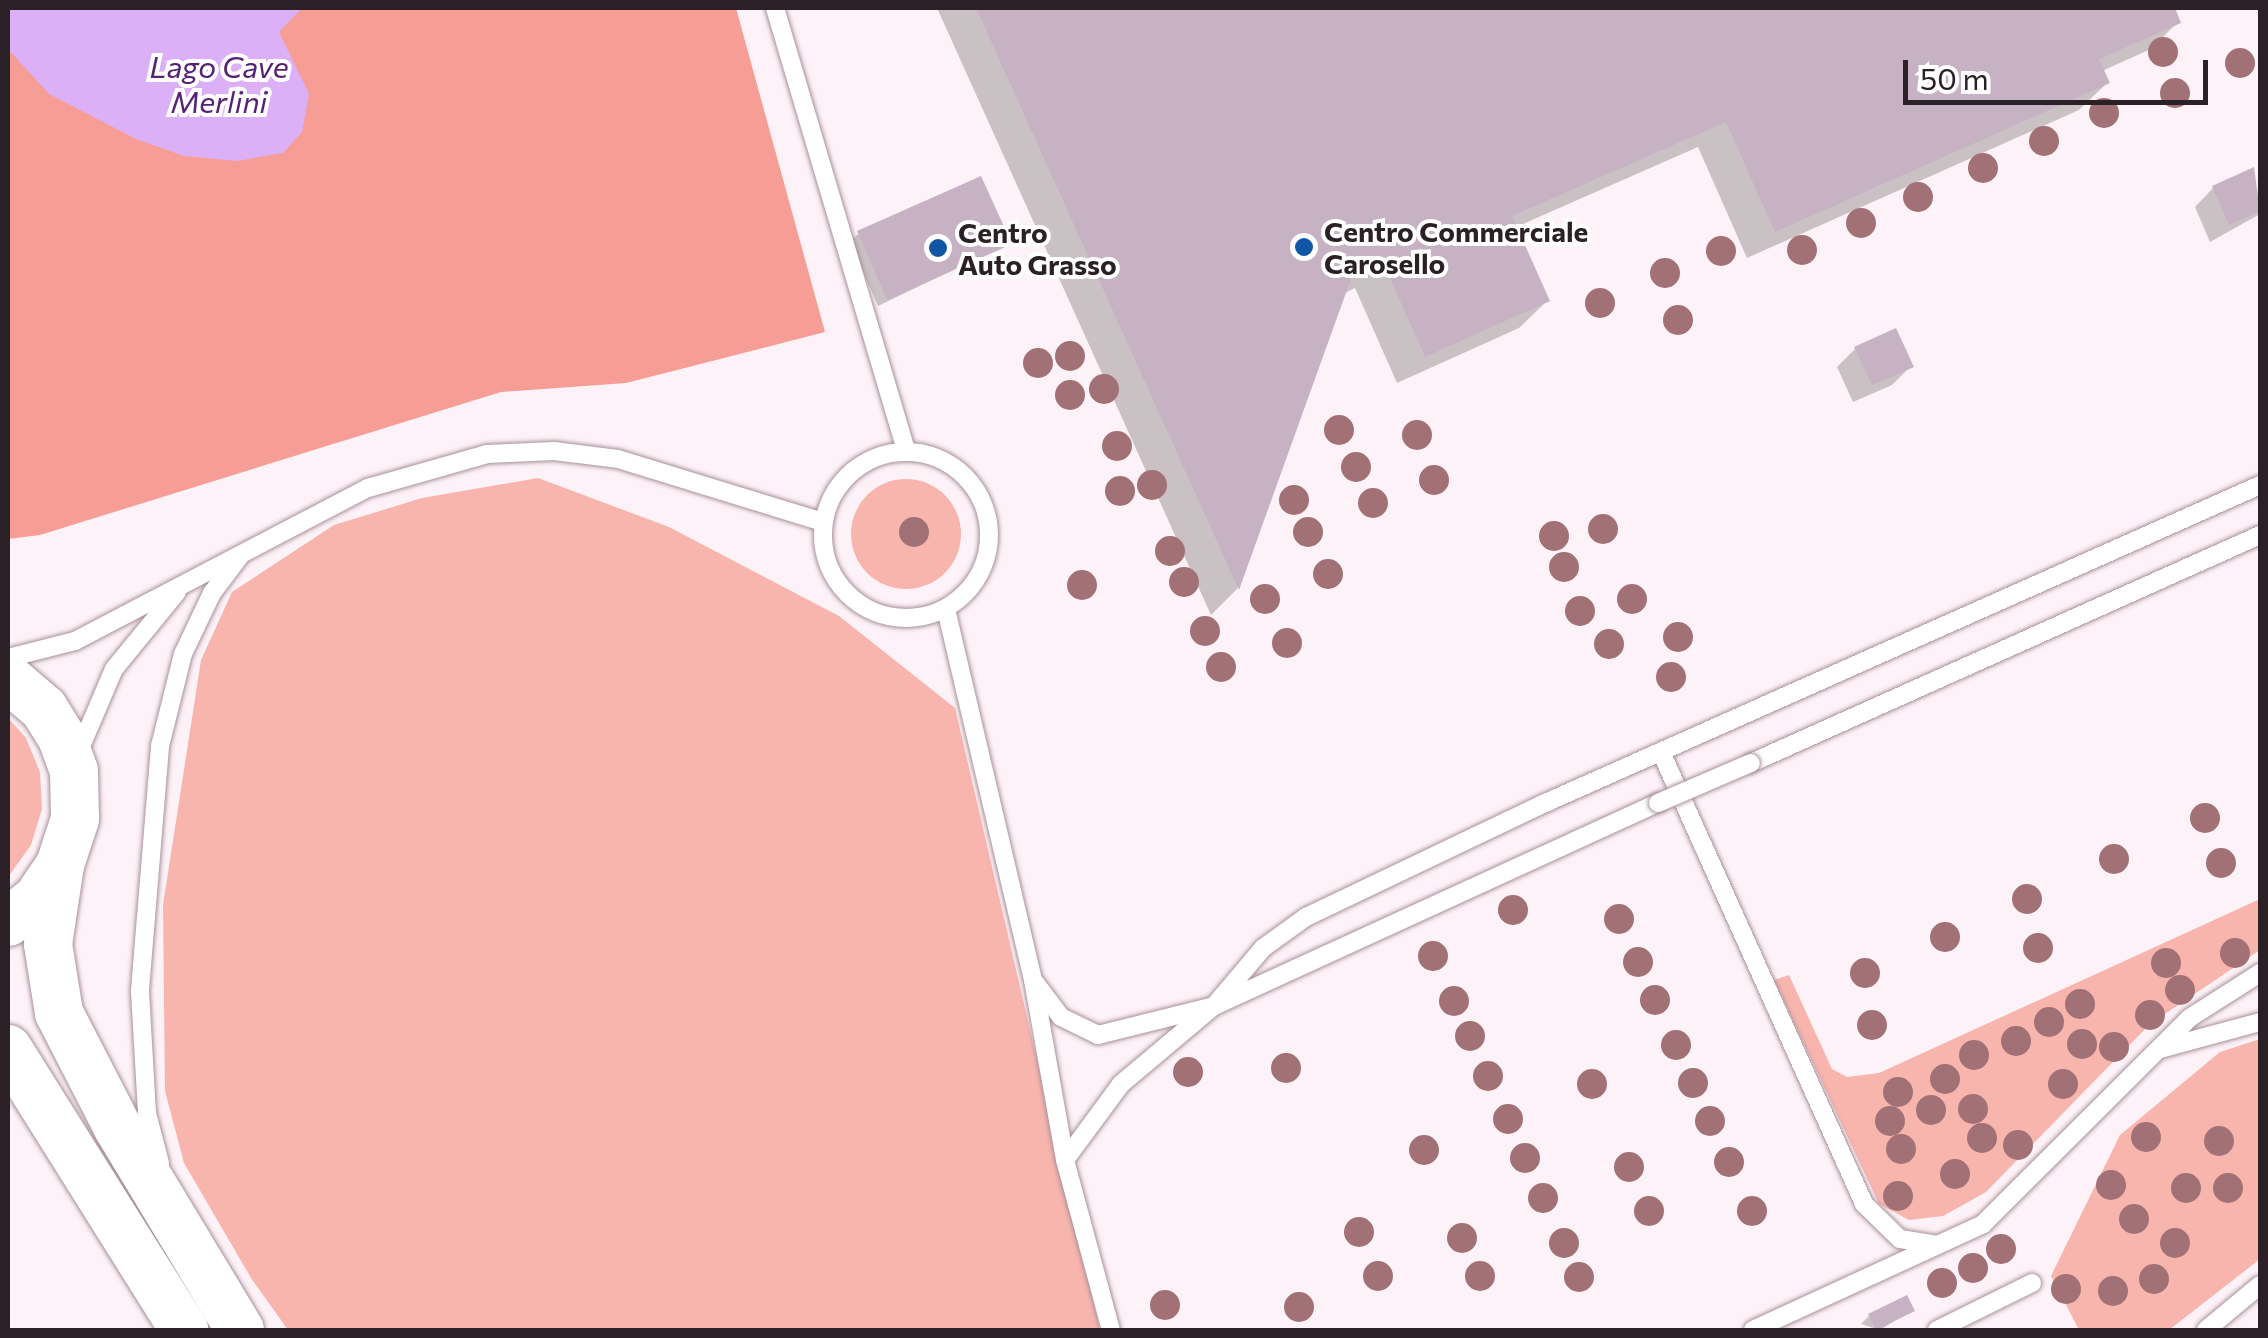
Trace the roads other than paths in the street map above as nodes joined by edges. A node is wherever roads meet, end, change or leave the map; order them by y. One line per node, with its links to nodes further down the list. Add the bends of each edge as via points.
1 (775, 8): 2 (lane)
2 (906, 451): 4 (lane, via 876,456 851,471 832,494); 8 (lane, via 937,456 961,470 988,516 983,569)
3 (2260, 485): 11 (lane)
4 (823, 522): 6 (lane, via 618,458 509,452 410,471); 8 (lane, via 824,553 836,581 858,603 886,616 916,618)
5 (2260, 536): 17 (lane, bridge)
6 (245, 549): 7 (lane); 23 (lane, via 212,593 182,654 160,746 142,902 147,1113)
7 (187, 580): 9 (lane, via 75,641); 12 (lane, via 108,680)
8 (946, 609): 16 (lane)
9 (8, 658)
10 (8, 678): 12 (main road, via 44,708)
11 (1661, 752): 17 (lane, via 1306,918 1262,948); 22 (lane, via 1864,1204 1900,1239)
12 (74, 771): 13 (main road, via 75,819)
13 (60, 865): 14 (main road, via 38,898); 23 (main road, via 48,944 58,1013)
14 (8, 922)
15 (2260, 976): 20 (lane, via 2234,988)
16 (1033, 980): 17 (lane, via 1062,1016 1098,1035); 21 (lane)
17 (1214, 1006): 21 (lane, via 1106,1099)
18 (2260, 1022): 20 (lane)
19 (8, 1048): 26 (main road)
20 (2155, 1050): 22 (lane, via 2021,1190 1983,1224)
21 (1065, 1160): 28 (lane)
22 (1939, 1245): 29 (lane)
23 (204, 1270): 27 (main road)
24 (2032, 1284): 30 (lane)
25 (2260, 1285): 31 (lane)
26 (184, 1330)
27 (240, 1330)
28 (1111, 1330)
29 (1753, 1330)
30 (1937, 1330)
31 (2206, 1330)

